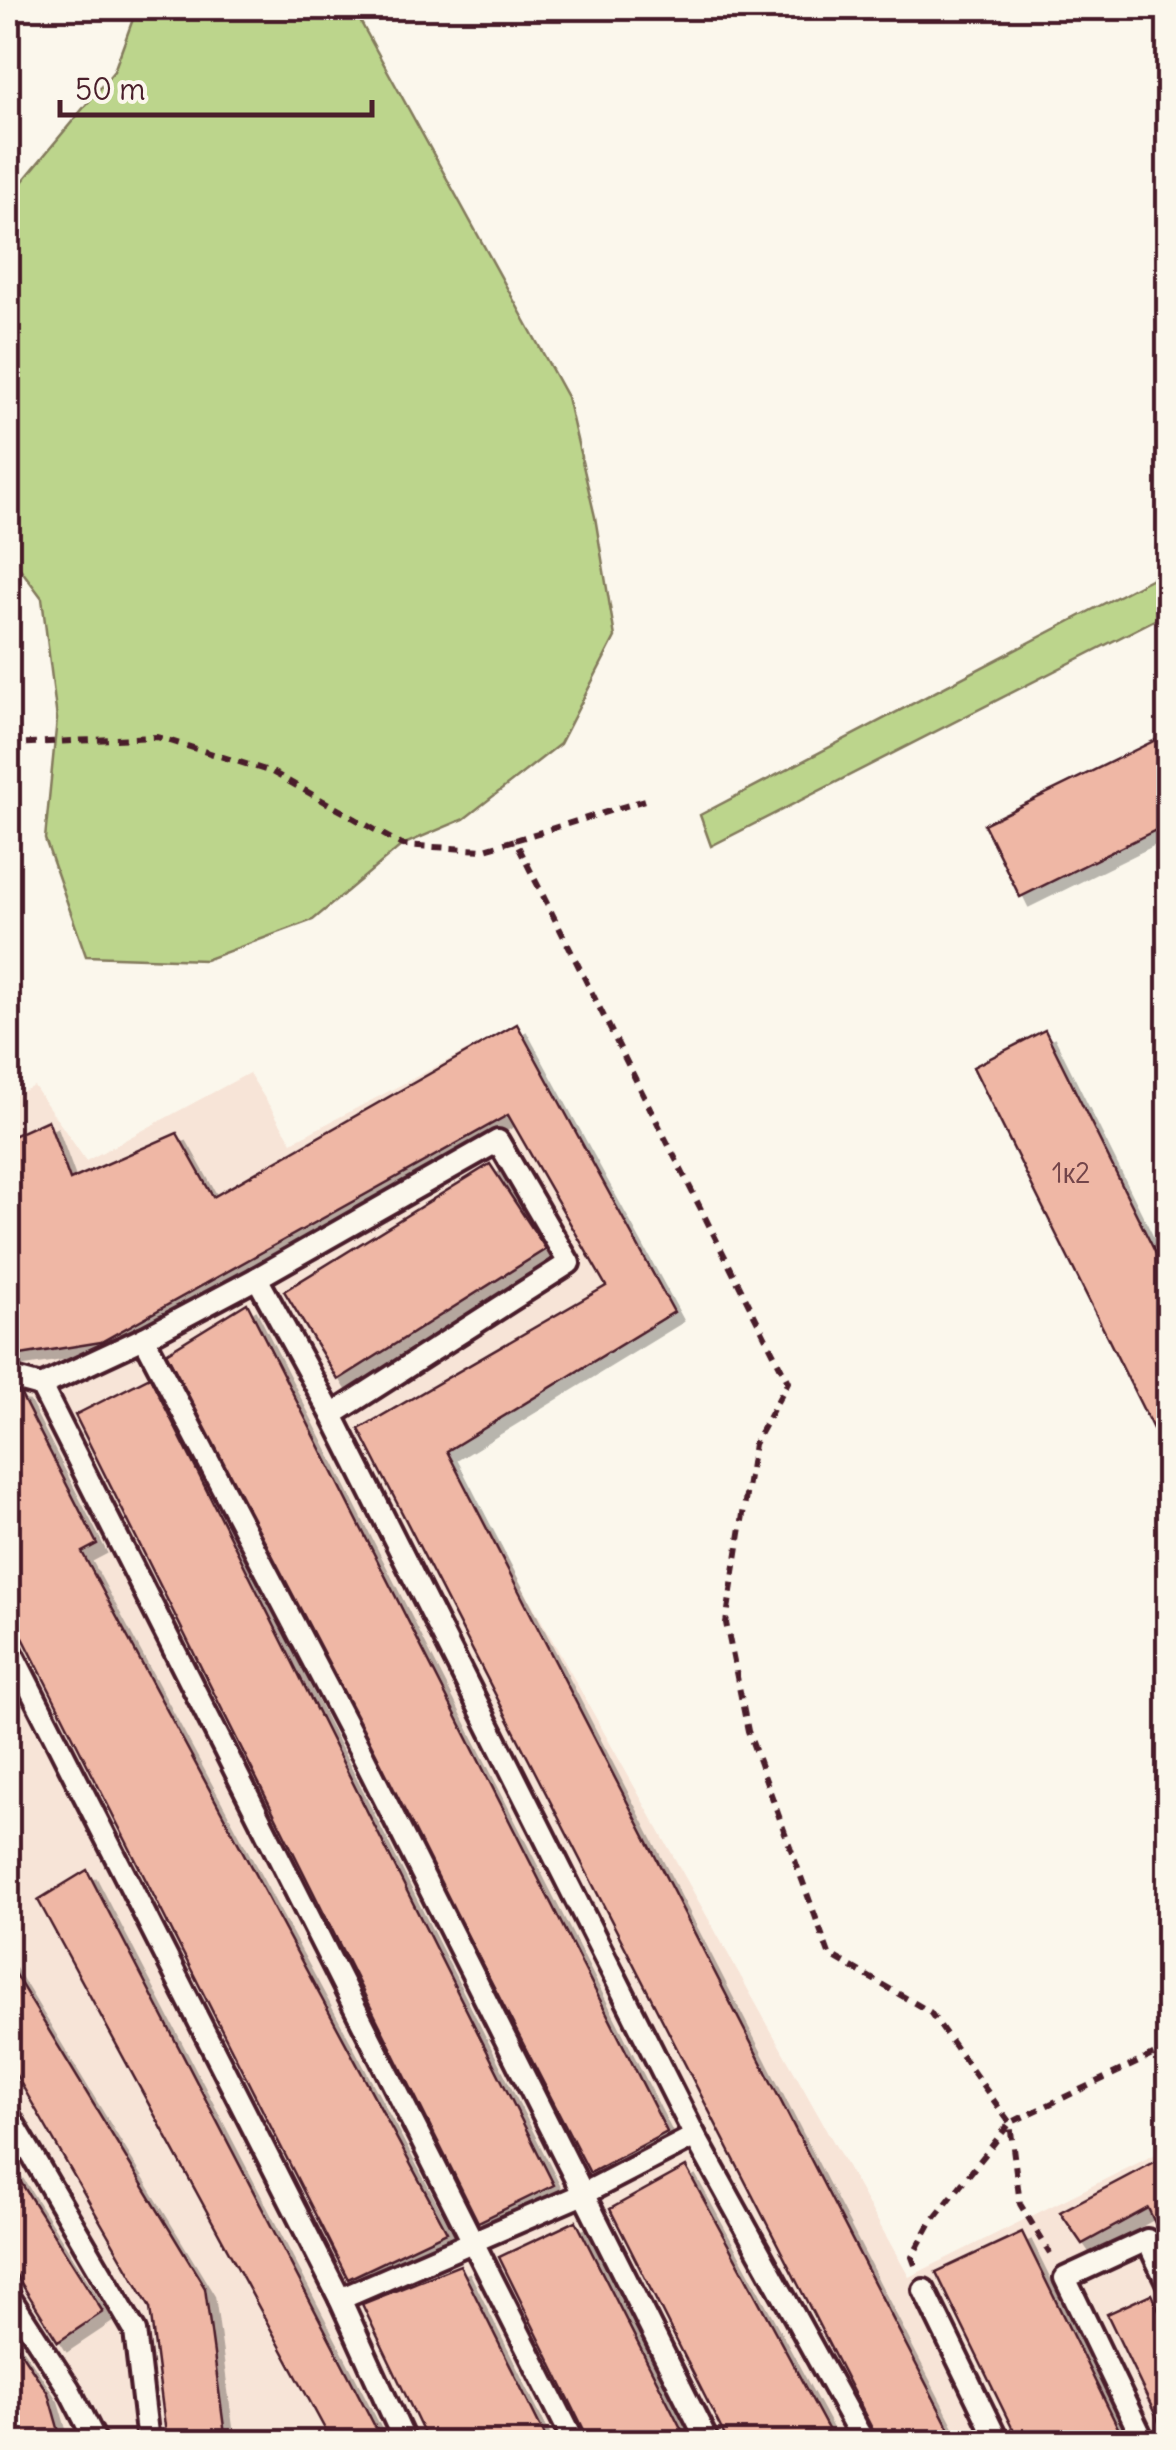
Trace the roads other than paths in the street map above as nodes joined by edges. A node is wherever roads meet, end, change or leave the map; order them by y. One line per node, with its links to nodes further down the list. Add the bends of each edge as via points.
1 (257, 1278): 2 (lane); 5 (lane); 5 (lane, via 498,1141 569,1263)
2 (144, 1338): 4 (lane); 9 (lane)
3 (8, 1376): 4 (lane)
4 (40, 1386): 10 (lane)
5 (332, 1415): 8 (lane)
6 (8, 1645): 14 (lane)
7 (8, 2114): 16 (lane, via 135,2332)
8 (696, 2136): 9 (lane); 20 (lane)
9 (583, 2194): 10 (lane); 19 (lane)
10 (473, 2242): 14 (lane); 18 (lane)
11 (1168, 2284): 22 (lane, via 1147,2240 1065,2278)
12 (924, 2290): 21 (lane)
13 (8, 2294): 15 (lane)
14 (340, 2299): 17 (lane)
15 (96, 2442)
16 (148, 2442)
17 (405, 2442)
18 (574, 2442)
19 (708, 2442)
20 (864, 2442)
21 (998, 2442)
22 (1144, 2442)

